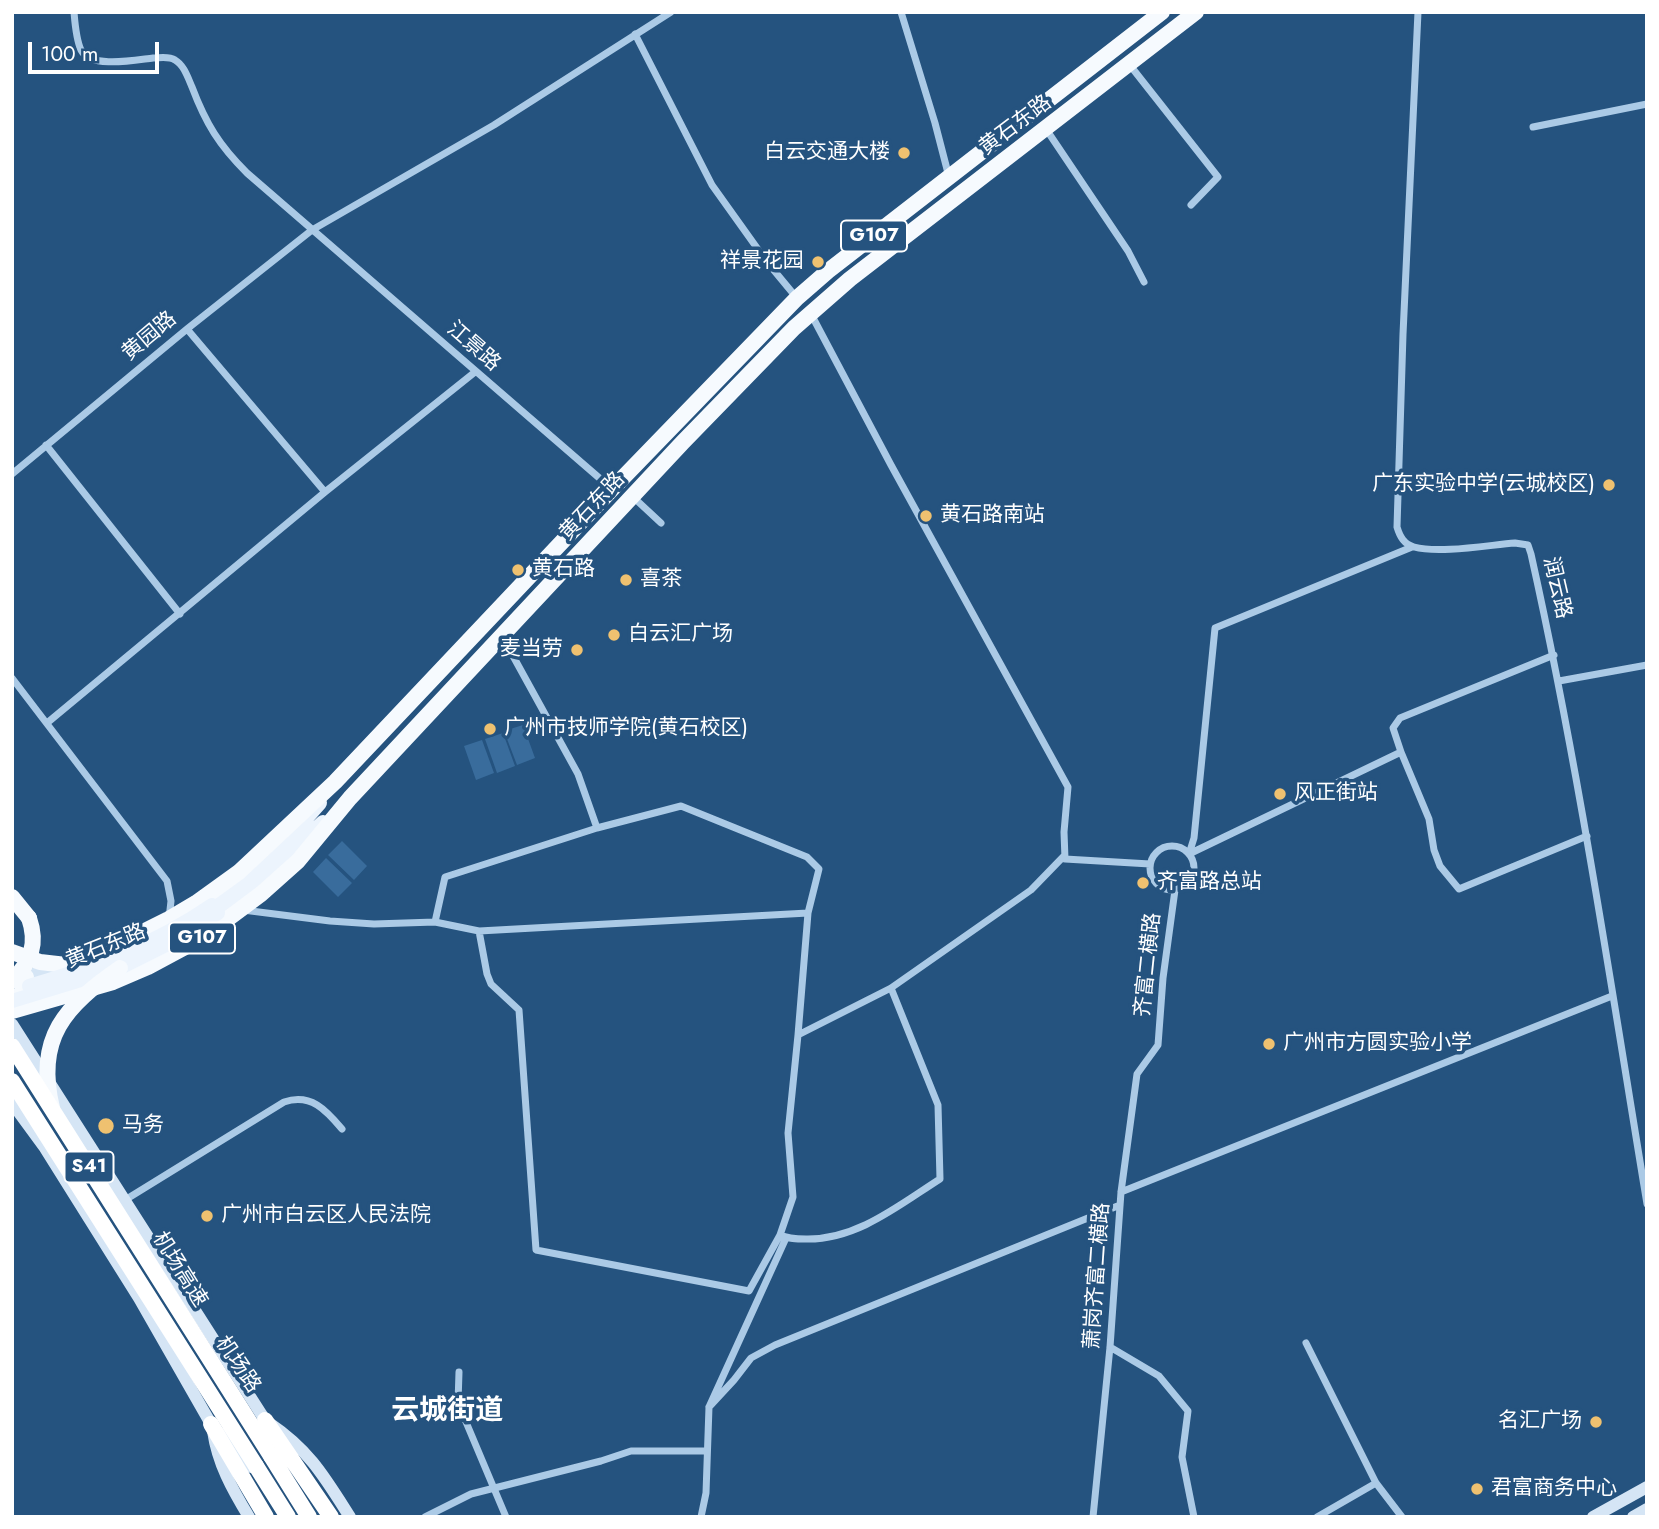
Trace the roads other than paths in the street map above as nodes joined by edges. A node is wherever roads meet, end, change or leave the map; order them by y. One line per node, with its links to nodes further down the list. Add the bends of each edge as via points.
1 (74, 12): 14 (street, 江景路, via 81,50 88,57 110,62 169,58 180,64 223,149)
2 (671, 12): 7 (street, 黄园路)
3 (901, 12): 12 (street)
4 (1196, 12): 8 (highway, 黄石东路 / G107)
5 (1418, 12): 26 (street, via 1397,527 1401,539)
6 (1160, 13): 12 (highway, 黄石东路 / G107)
7 (635, 34): 14 (street, 黄园路, via 494,125); 16 (street, via 712,185)
8 (1129, 64): 11 (highway, 黄石东路 / G107); 13 (street, via 1217,177)
9 (1647, 104): 10 (street)
10 (1533, 127)
11 (1046, 129): 15 (street); 17 (highway, 黄石东路 / G107)
12 (949, 178): 16 (highway, 黄石东路 / G107)
13 (1191, 205)
14 (312, 230): 18 (street, 黄园路); 19 (street, 江景路)
15 (1144, 282)
16 (797, 298): 22 (highway, 黄石东路 / G107)
17 (810, 313): 24 (highway, 黄石东路 / G107); 40 (street, via 1068,787)
18 (187, 328): 20 (street, 黄园路); 23 (street)
19 (475, 372): 22 (street, 江景路); 23 (street)
20 (46, 445): 21 (street, 黄园路); 27 (street)
21 (12, 474)
22 (612, 489): 35 (highway, 黄石东路 / G107)
23 (325, 492): 27 (street)
24 (632, 496): 25 (street); 28 (highway, 黄石东路 / G107)
25 (660, 523)
26 (1412, 547): 29 (street, 润云路, via 1528,545); 39 (street, via 1215,628)
27 (180, 614): 33 (street)
28 (502, 635): 36 (highway, 黄石东路 / G107); 37 (street, via 578,774)
29 (1554, 655): 32 (street, 润云路); 34 (street, via 1400,718 1393,728)
30 (1647, 665): 32 (street)
31 (12, 678): 33 (street)
32 (1559, 681): 38 (street, 润云路)
33 (47, 723): 47 (street, via 167,881 172,901)
34 (1401, 752): 38 (street, via 1429,819 1440,866 1459,889); 39 (street)
35 (335, 782): 44 (main road, 黄石东路, via 275,854); 47 (highway, G107, via 239,872)
36 (350, 798): 44 (main road, 黄石东路, via 250,889); 45 (highway, G107, via 299,861)
37 (597, 828): 46 (street, via 681,806 807,857 819,869); 48 (street, via 445,877)
38 (1587, 836): 57 (street, 润云路)
39 (1189, 854): 41 (street, via 1176,846 1164,848); 42 (street, via 1193,873)
40 (1064, 856): 41 (street); 54 (street, via 1031,890)
41 (1150, 864): 42 (street, via 1155,883)
42 (1175, 890): 63 (street, 齐富二横路)
43 (12, 897): 53 (highway, bridge, via 29,918 34,944)
44 (215, 909): 52 (main road, 黄石东路, bridge, via 170,943); 55 (main road, 黄石东路, bridge, via 113,959)
45 (242, 910): 48 (street, via 352,923); 56 (highway, G107, via 148,967)
46 (808, 913): 49 (street); 62 (street)
47 (169, 919): 51 (highway, G107)
48 (435, 922): 49 (street)
49 (479, 931): 76 (street, via 491,984 519,1010 536,1250 749,1291)
50 (12, 952): 51 (highway)
51 (66, 965): 53 (main road); 56 (highway, via 63,979)
52 (120, 968): 58 (main road, 黄石东路, bridge); 68 (highway, bridge, via 72,1005 57,1030 47,1071)
53 (17, 979): 59 (highway, via 24,999)
54 (891, 988): 62 (street); 76 (street, via 939,1105 940,1179 866,1225 826,1239)
55 (12, 991)
56 (79, 992): 59 (highway, G107)
57 (1612, 996): 72 (street); 74 (street, 润云路)
58 (12, 1001)
59 (33, 1005): 60 (highway, G107)
60 (12, 1011)
61 (12, 1024): 69 (main road)
62 (798, 1035): 76 (street, via 788,1133 793,1197)
63 (1158, 1045): 72 (street, 萧岗齐富二横路, via 1138,1074)
64 (12, 1046): 95 (highway, 机场高速 / S41, bridge)
65 (12, 1060): 68 (highway, 机场路, bridge)
66 (12, 1083): 77 (highway, 机场路, bridge); 94 (highway, 机场高速 / S41, bridge)
67 (12, 1103): 71 (main road)
68 (54, 1118): 77 (highway, 机场路, bridge)
69 (77, 1124): 71 (main road, via 51,1135); 73 (main road)
70 (342, 1129): 73 (street, via 327,1110 311,1101 293,1099)
71 (45, 1147): 84 (main road)
72 (1121, 1192): 75 (street, 萧岗齐富二横路)
73 (125, 1200): 83 (main road)
74 (1647, 1204)
75 (1120, 1205): 79 (street, 萧岗齐富二横路); 82 (street, via 775,1345 751,1358)
76 (783, 1237): 82 (street)
77 (147, 1276): 81 (highway, 机场路)
78 (1306, 1343): 88 (street)
79 (1110, 1347): 101 (street, 萧岗齐富二横路); 102 (street, via 1159,1376 1188,1411 1182,1457)
80 (458, 1373): 90 (street, via 458,1403)
81 (221, 1393): 83 (main road); 86 (highway, 机场路); 87 (highway, 机场路)
82 (709, 1406): 85 (street)
83 (265, 1420): 86 (main road); 96 (highway); 97 (main road, via 308,1454)
84 (211, 1424): 87 (main road); 92 (main road, via 225,1476); 93 (highway)
85 (708, 1451): 90 (street, via 631,1451); 100 (street)
86 (280, 1465): 95 (highway, 机场路)
87 (257, 1473): 94 (highway, 机场路)
88 (1376, 1483): 103 (street); 104 (street)
89 (1647, 1487): 105 (main road)
90 (494, 1488): 98 (street); 99 (street)
91 (1647, 1509): 106 (main road)
92 (249, 1517)
93 (265, 1517)
94 (286, 1517)
95 (311, 1517)
96 (331, 1517)
97 (350, 1517)
98 (425, 1517)
99 (506, 1517)
100 (701, 1517)
101 (1093, 1517)
102 (1194, 1517)
103 (1317, 1517)
104 (1402, 1517)
105 (1593, 1517)
106 (1633, 1517)

